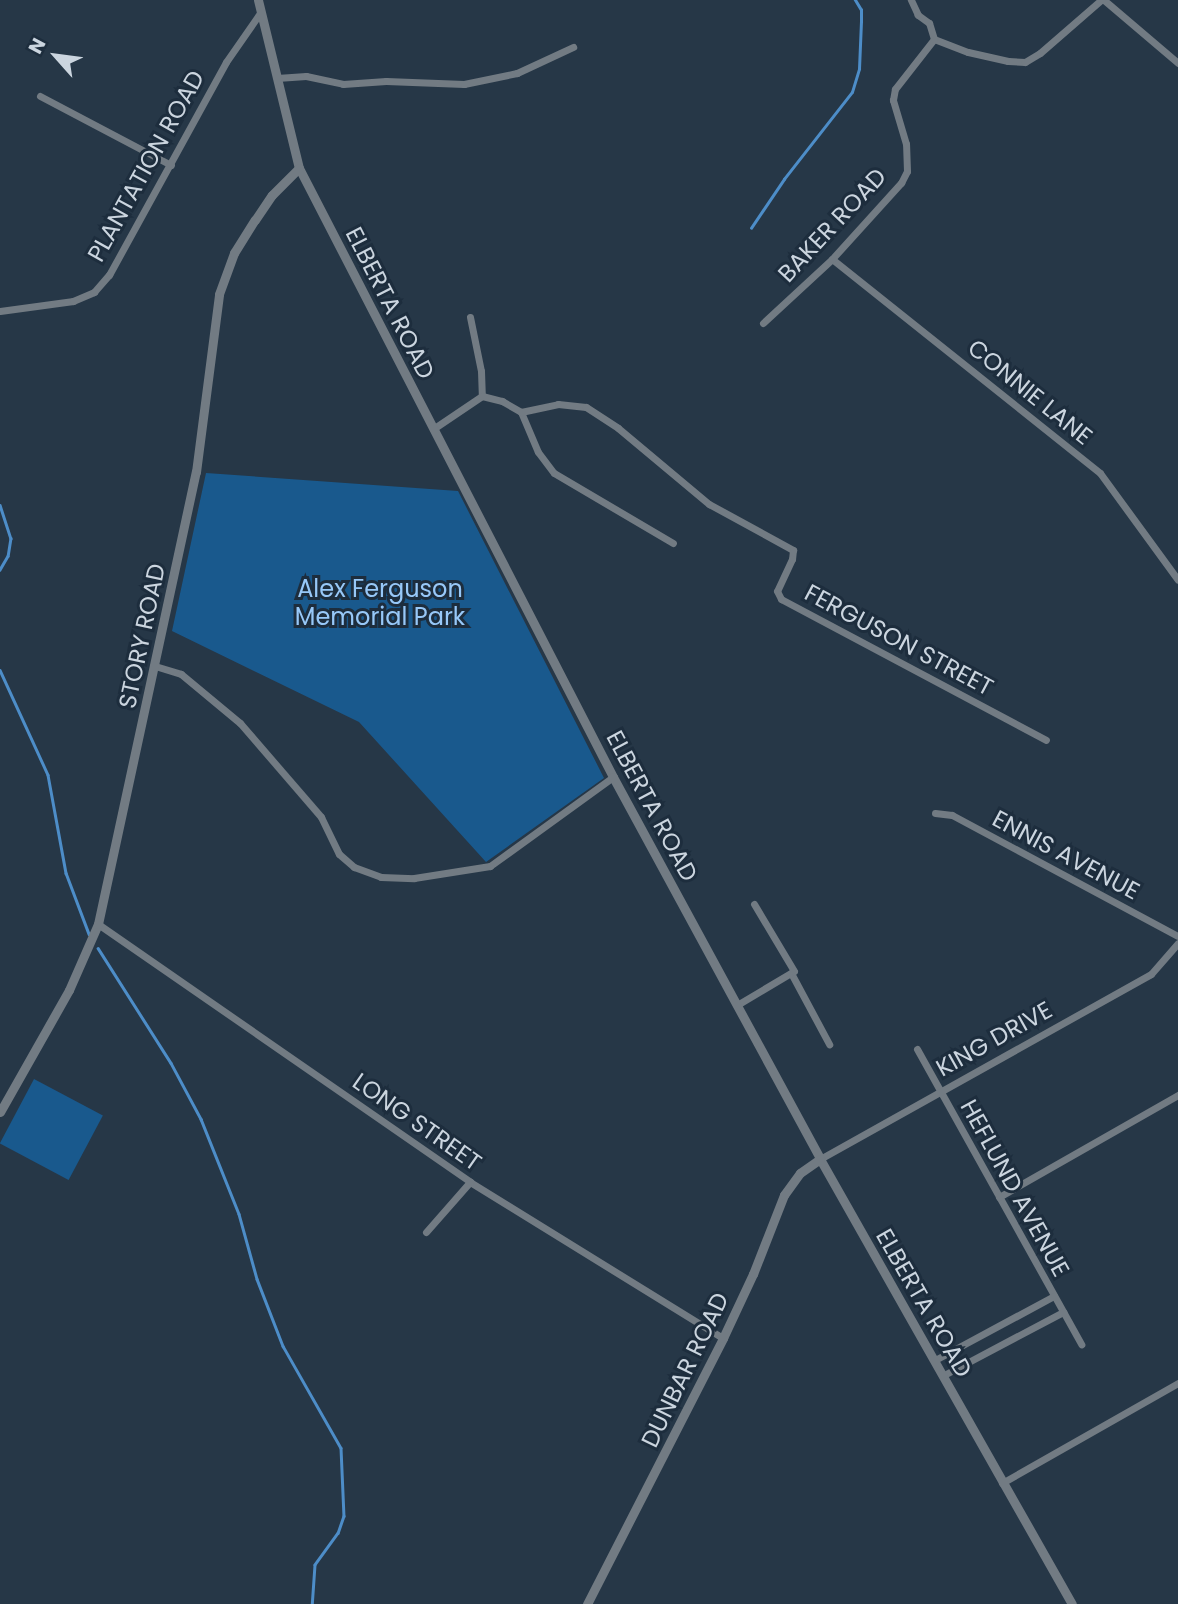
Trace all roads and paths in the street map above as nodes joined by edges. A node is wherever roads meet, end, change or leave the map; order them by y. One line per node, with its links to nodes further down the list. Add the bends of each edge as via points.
1 (258, 0): 4 (street, ELBERTA ROAD)
2 (911, 0): 5 (street)
3 (1103, 0): 5 (street, via 1025,62 968,51); 7 (street)
4 (260, 13): 8 (street, ELBERTA ROAD); 10 (street, PLANTATION ROAD, via 226,62)
5 (934, 38): 12 (street, BAKER ROAD, via 895,89 893,100 906,144 907,171)
6 (573, 47): 8 (street, via 517,73 464,84 386,80 343,84 306,76)
7 (1178, 63)
8 (277, 78): 11 (street, ELBERTA ROAD)
9 (40, 96): 10 (street)
10 (171, 165): 13 (street, PLANTATION ROAD, via 118,261 94,292 73,301)
11 (299, 168): 18 (street, ELBERTA ROAD); 21 (street, STORY ROAD, via 271,195 255,219 234,253 219,293 204,431)
12 (832, 259): 15 (street, BAKER ROAD); 20 (street, CONNIE LANE, via 1100,473)
13 (0, 311)
14 (470, 317): 16 (street)
15 (763, 323)
16 (482, 396): 17 (street); 18 (street)
17 (521, 412): 19 (street, via 538,452 554,473); 22 (street, FERGUSON STREET, via 571,404 602,416 709,504 793,550 777,591 781,599)
18 (433, 429): 23 (street, ELBERTA ROAD)
19 (673, 543)
20 (1178, 580)
21 (155, 666): 23 (street, via 181,674 240,723 321,817 339,854 354,867 381,877 414,878 490,866); 26 (street, STORY ROAD)
22 (1046, 740)
23 (613, 777): 30 (street, ELBERTA ROAD)
24 (935, 813): 27 (street, ENNIS AVENUE, via 952,815)
25 (754, 904): 29 (street, via 794,971)
26 (98, 924): 35 (street, STORY ROAD, via 69,990); 37 (street, LONG STREET)
27 (1178, 936)
28 (1178, 943): 33 (street, KING DRIVE, via 1151,974)
29 (791, 973): 30 (street); 31 (street)
30 (737, 1005): 36 (street, ELBERTA ROAD)
31 (829, 1044)
32 (917, 1049): 33 (street, HEFLUND AVENUE)
33 (939, 1092): 36 (street, KING DRIVE); 38 (street, HEFLUND AVENUE)
34 (1178, 1095): 38 (street)
35 (0, 1111)
36 (820, 1159): 42 (street, DUNBAR ROAD, via 800,1172 784,1195); 44 (street, ELBERTA ROAD)
37 (470, 1182): 39 (street); 42 (street, LONG STREET)
38 (999, 1197): 40 (street, HEFLUND AVENUE)
39 (426, 1233)
40 (1054, 1296): 41 (street); 44 (street, HEFLUND AVENUE)
41 (1063, 1312): 43 (street); 45 (street, HEFLUND AVENUE)
42 (723, 1338): 48 (street, DUNBAR ROAD)
43 (1082, 1344)
44 (935, 1360): 45 (street, ELBERTA ROAD)
45 (944, 1375): 47 (street, ELBERTA ROAD)
46 (1178, 1383): 47 (street)
47 (1002, 1483): 49 (street, ELBERTA ROAD)
48 (587, 1604)
49 (1072, 1604)

